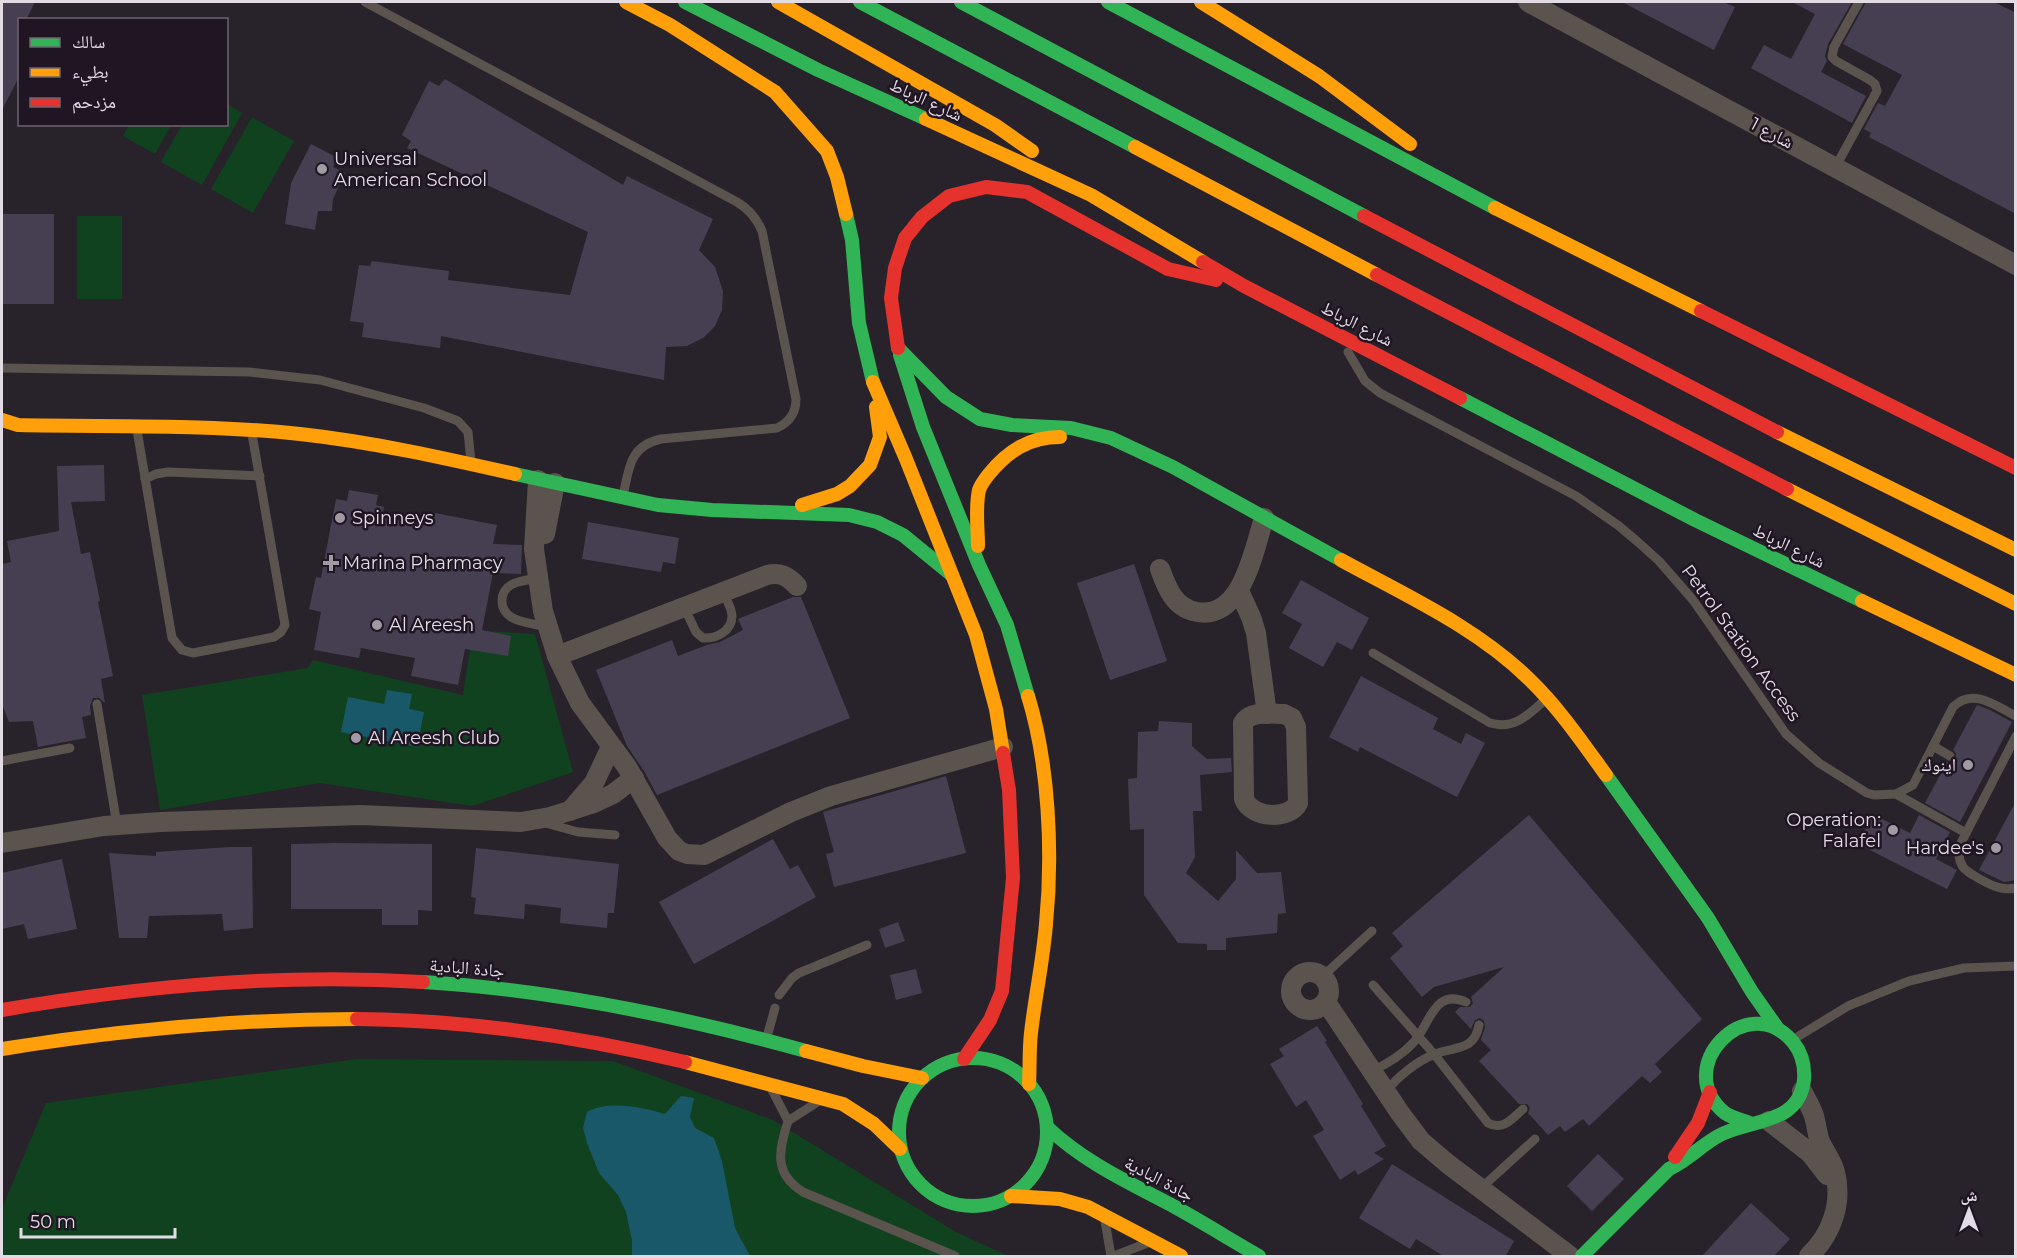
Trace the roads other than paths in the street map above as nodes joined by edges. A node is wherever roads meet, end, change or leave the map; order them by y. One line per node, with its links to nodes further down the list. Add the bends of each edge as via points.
1 (365, 2): 31 (lane, via 737,202 759,224 796,399 794,414 777,428 661,439 645,444 630,463)
2 (626, 2): 19 (main road, via 776,92 826,151 837,177 852,240 859,323)
3 (685, 2): 12 (main road, شارع الرباط, via 818,70)
4 (778, 2): 12 (main road, via 995,125)
5 (860, 2): 42 (main road, via 1651,420)
6 (961, 2): 34 (main road, via 1747,417)
7 (1108, 2): 13 (main road)
8 (1201, 2): 13 (main road, via 1319,76)
9 (1528, 2): 11 (street, شارع 1)
10 (1859, 2): 11 (lane, via 1832,57 1870,80 1877,91)
11 (1835, 168): 14 (street, شارع 1)
12 (1090, 195): 15 (main road, شارع الرباط)
13 (1495, 208): 27 (main road)
14 (2016, 265)
15 (1244, 286): 16 (main road, شارع الرباط); 17 (main road, via 1168,269 1027,192 986,187 949,196 922,217 905,238 891,298)
16 (1339, 334): 47 (main road, شارع الرباط, via 1695,520); 60 (lane, Petrol Station Access, via 1359,373 1373,388 1576,496 1619,526 1659,561 1693,600 1796,745 1867,793)
17 (898, 348): 24 (main road, via 952,403 982,420); 35 (main road, via 924,427)
18 (2, 368): 26 (lane, via 249,372 320,380 458,421 468,432)
19 (873, 382): 32 (main road, via 880,437 870,465 837,494); 38 (main road)
20 (2, 420): 21 (main road)
21 (18, 425): 22 (main road); 25 (main road)
22 (136, 427): 23 (main road); 29 (lane)
23 (251, 431): 26 (main road, via 349,441); 28 (lane)
24 (1092, 432): 33 (main road, via 1173,467); 35 (main road, via 1018,445 998,461 979,487)
25 (2, 434)
26 (471, 464): 30 (main road)
27 (2016, 468)
28 (260, 476): 29 (lane, via 168,472); 29 (lane, via 284,629 274,637 193,653 182,650 172,638)
29 (145, 479)
30 (546, 482): 31 (main road); 36 (street, via 533,545)
31 (622, 498): 32 (main road, via 694,509)
32 (775, 511): 38 (main road, via 835,513 877,522 909,540)
33 (1264, 518): 40 (street); 48 (main road, via 1461,626)
34 (2016, 550)
35 (979, 565): 93 (main road, via 1021,666 1046,794 1049,881)
36 (537, 568): 44 (street); 44 (lane, via 511,584 503,593 502,605 514,618)
37 (1160, 569): 40 (street, via 1174,600 1193,612 1214,612)
38 (952, 575): 56 (main road, via 984,662)
39 (797, 586): 41 (street, via 785,576 773,574)
40 (1239, 591): 50 (street, via 1256,633)
41 (723, 592): 43 (street); 43 (lane, via 732,616 728,628 715,637 703,638 696,632)
42 (2016, 604)
43 (684, 607): 46 (street)
44 (547, 627): 46 (street)
45 (1372, 653): 48 (lane, via 1490,723 1505,725 1519,721)
46 (557, 656): 55 (street, via 580,703)
47 (2016, 675)
48 (1548, 698): 70 (main road)
49 (97, 704): 63 (lane)
50 (1267, 714): 50 (street, via 1289,715 1295,722 1298,798 1296,808 1287,813 1256,813 1244,799 1243,723 1248,716)
51 (2016, 716): 53 (lane, via 1980,698 1965,698 1953,707)
52 (2016, 736): 64 (lane, via 1989,776)
53 (1932, 746): 57 (lane); 60 (lane, via 1912,784)
54 (70, 747): 58 (lane)
55 (611, 747): 59 (street); 61 (street, via 594,783)
56 (1003, 747): 59 (street, via 831,796 712,852 695,856 672,845); 89 (main road, via 1013,878 1004,975 990,1020)
57 (1950, 756)
58 (2, 761)
59 (634, 778): 61 (street, via 604,799)
60 (1896, 794): 64 (lane)
61 (570, 811): 62 (street)
62 (537, 820): 63 (street, via 360,815); 65 (lane, via 565,830)
63 (117, 825): 66 (street)
64 (1966, 833): 67 (lane, via 1959,854 1962,866 1995,887)
65 (615, 835)
66 (2, 841)
67 (2016, 888)
68 (1372, 931): 72 (lane)
69 (867, 945): 75 (lane, via 799,973)
70 (1726, 948): 74 (main road); 82 (main road)
71 (2016, 966): 86 (lane, via 1964,968 1909,981 1848,1006)
72 (1323, 976): 76 (street, via 1329,988); 76 (street, via 1302,973 1292,983 1292,997 1308,1010)
73 (1373, 985): 84 (lane)
74 (1738, 993)
75 (779, 995)
76 (1326, 1002): 90 (street)
77 (1466, 1002): 84 (lane, via 1453,998 1440,1003)
78 (775, 1008): 85 (lane)
79 (2, 1010): 85 (main road, جادة البادية, via 141,988 220,981 379,979 538,992 616,1004)
80 (1734, 1018): 83 (main road)
81 (1479, 1025): 88 (lane, via 1474,1038 1464,1047)
82 (1778, 1029): 83 (main road, via 1752,1024); 86 (main road)
83 (1728, 1032): 96 (main road, via 1710,1053 1706,1066)
84 (1418, 1036): 88 (lane); 90 (lane, via 1409,1047)
85 (766, 1039): 91 (main road, جادة البادية, via 870,1069)
86 (1792, 1040): 94 (main road, via 1805,1070)
87 (2, 1049): 92 (main road, via 216,1022 380,1019 489,1027 598,1043)
88 (1434, 1054): 95 (lane, via 1400,1077); 98 (lane, via 1488,1123 1505,1124)
89 (964, 1059): 91 (main road, via 948,1062); 93 (main road, via 1006,1066)
90 (1372, 1071): 95 (street)
91 (922, 1078): 103 (main road, via 902,1111)
92 (767, 1082): 97 (main road); 99 (lane)
93 (1029, 1084): 101 (main road, via 1044,1111)
94 (1802, 1091): 100 (main road, via 1789,1110); 105 (street, via 1834,1169)
95 (1386, 1092): 106 (street, via 1421,1141)
96 (1710, 1092): 100 (main road, via 1716,1104 1737,1120); 104 (main road, via 1698,1123)
97 (826, 1099): 99 (lane); 103 (main road, via 866,1116)
98 (1523, 1109)
99 (788, 1121): 110 (lane, via 781,1166 795,1187)
100 (1760, 1122): 104 (main road, via 1715,1138); 105 (street, via 1810,1154)
101 (1047, 1127): 107 (main road, via 1044,1151 1035,1174); 113 (main road, جادة البادية, via 1093,1165)
102 (1535, 1139): 106 (lane)
103 (900, 1149): 107 (main road, via 918,1183 951,1203 982,1206)
104 (1670, 1169): 115 (main road)
105 (1835, 1183): 116 (street, via 1836,1205 1830,1228)
106 (1480, 1189): 114 (street)
107 (1011, 1196): 108 (main road, via 1073,1201)
108 (1103, 1213): 109 (main road); 111 (lane)
109 (1158, 1242): 111 (lane); 112 (main road)
110 (955, 1257)
111 (1113, 1257)
112 (1181, 1257)
113 (1259, 1257)
114 (1570, 1257)
115 (1582, 1257)
116 (1809, 1257)

